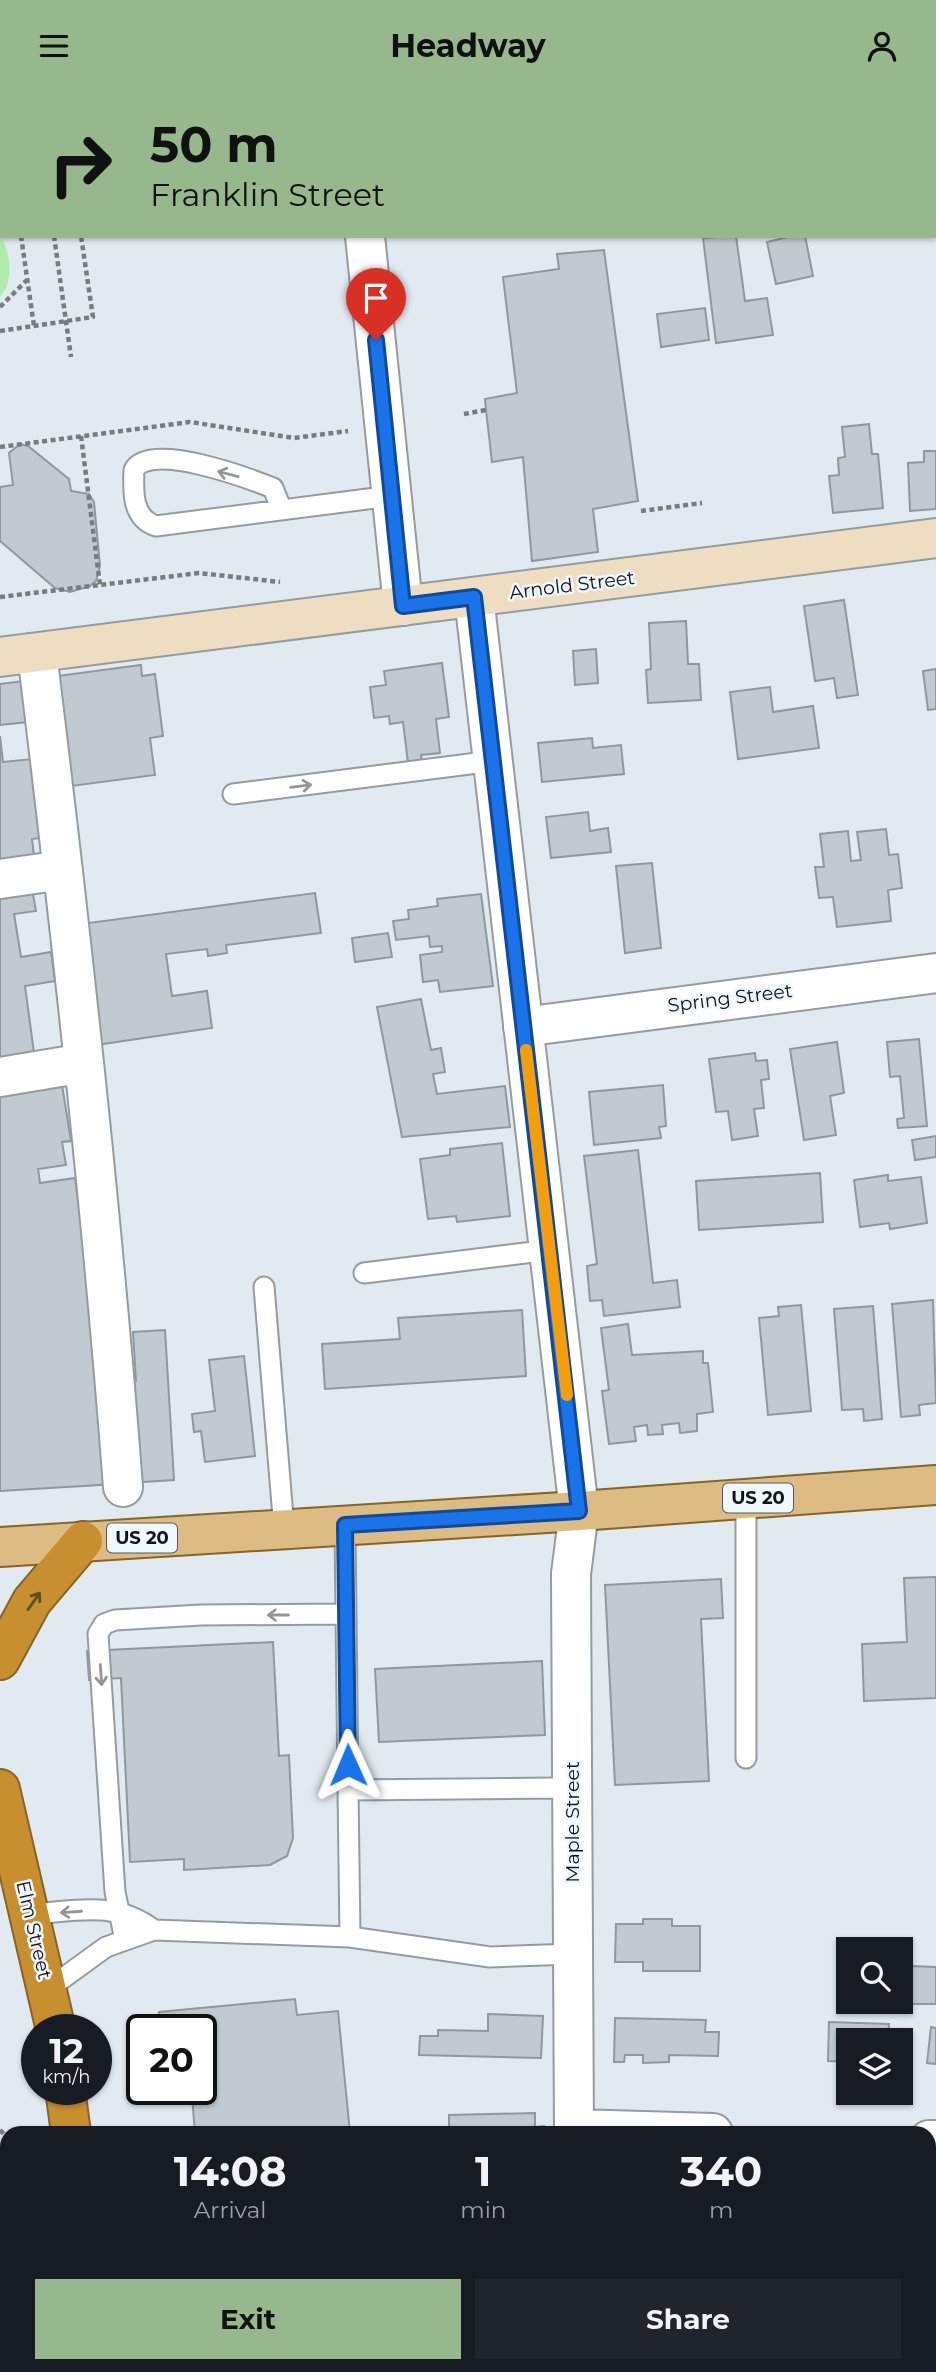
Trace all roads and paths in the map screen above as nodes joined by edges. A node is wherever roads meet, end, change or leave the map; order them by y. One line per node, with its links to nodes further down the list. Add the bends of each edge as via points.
1 (20, 238): 5 (path)
2 (54, 238): 7 (path)
3 (81, 238): 7 (path, via 93,317)
4 (365, 238): 14 (street)
5 (27, 281): 6 (path); 8 (path)
6 (0, 307)
7 (66, 321): 8 (path); 10 (path)
8 (34, 326): 9 (path)
9 (0, 331)
10 (71, 357)
11 (486, 410): 12 (path)
12 (464, 414)
13 (81, 436): 20 (path)
14 (391, 496): 16 (lane); 23 (street)
15 (702, 503): 17 (path)
16 (281, 508): 16 (lane, one-way to 16, via 273,488 166,457 144,459 134,470 140,516 156,526)
17 (641, 511)
18 (936, 538): 22 (street, Arnold Street)
19 (288, 583): 20 (path, via 199,573)
20 (100, 585): 21 (path)
21 (0, 597)
22 (474, 597): 23 (street, Arnold Street); 26 (street, Maple Street)
23 (403, 606): 24 (street, Arnold Street)
24 (37, 653): 25 (street, Arnold Street); 28 (street)
25 (0, 657)
26 (493, 761): 27 (lane, one-way to 26); 31 (street, Maple Street)
27 (233, 794)
28 (63, 870): 29 (street); 32 (street)
29 (0, 879)
30 (936, 973): 31 (street, Spring Street)
31 (523, 1027): 34 (street, Maple Street)
32 (84, 1062): 33 (street); 38 (street)
33 (0, 1077)
34 (550, 1250): 35 (lane); 40 (street, Maple Street)
35 (364, 1273)
36 (264, 1287): 42 (lane)
37 (936, 1485): 39 (main road, US 20)
38 (122, 1487)
39 (746, 1499): 40 (main road, US 20); 47 (lane)
40 (579, 1511): 41 (main road, US 20); 49 (street, Maple Street, via 571,1574)
41 (345, 1525): 42 (main road, US 20); 45 (lane)
42 (284, 1529): 43 (main road, US 20)
43 (83, 1541): 44 (main road, US 20); 46 (highway, one-way to 43, via 32,1601)
44 (0, 1547)
45 (346, 1615): 48 (lane); 51 (lane, one-way to 51, via 201,1615 104,1624 98,1634)
46 (0, 1660)
47 (746, 1759)
48 (348, 1790): 49 (lane); 54 (lane)
49 (572, 1791): 56 (street, Maple Street)
50 (3, 1809): 52 (highway, Elm Street)
51 (118, 1911): 52 (lane, one-way to 52); 53 (lane, via 139,1917); 55 (lane)
52 (31, 1914): 57 (highway, Elm Street)
53 (154, 1930): 54 (lane); 55 (lane)
54 (350, 1937): 56 (lane, via 490,1957)
55 (125, 1940): 57 (lane, via 106,1947)
56 (573, 1954): 61 (street, Maple Street)
57 (48, 1989): 58 (highway, Elm Street)
58 (53, 2014)
59 (67, 2105): 60 (highway)
60 (70, 2126)
61 (574, 2126)

